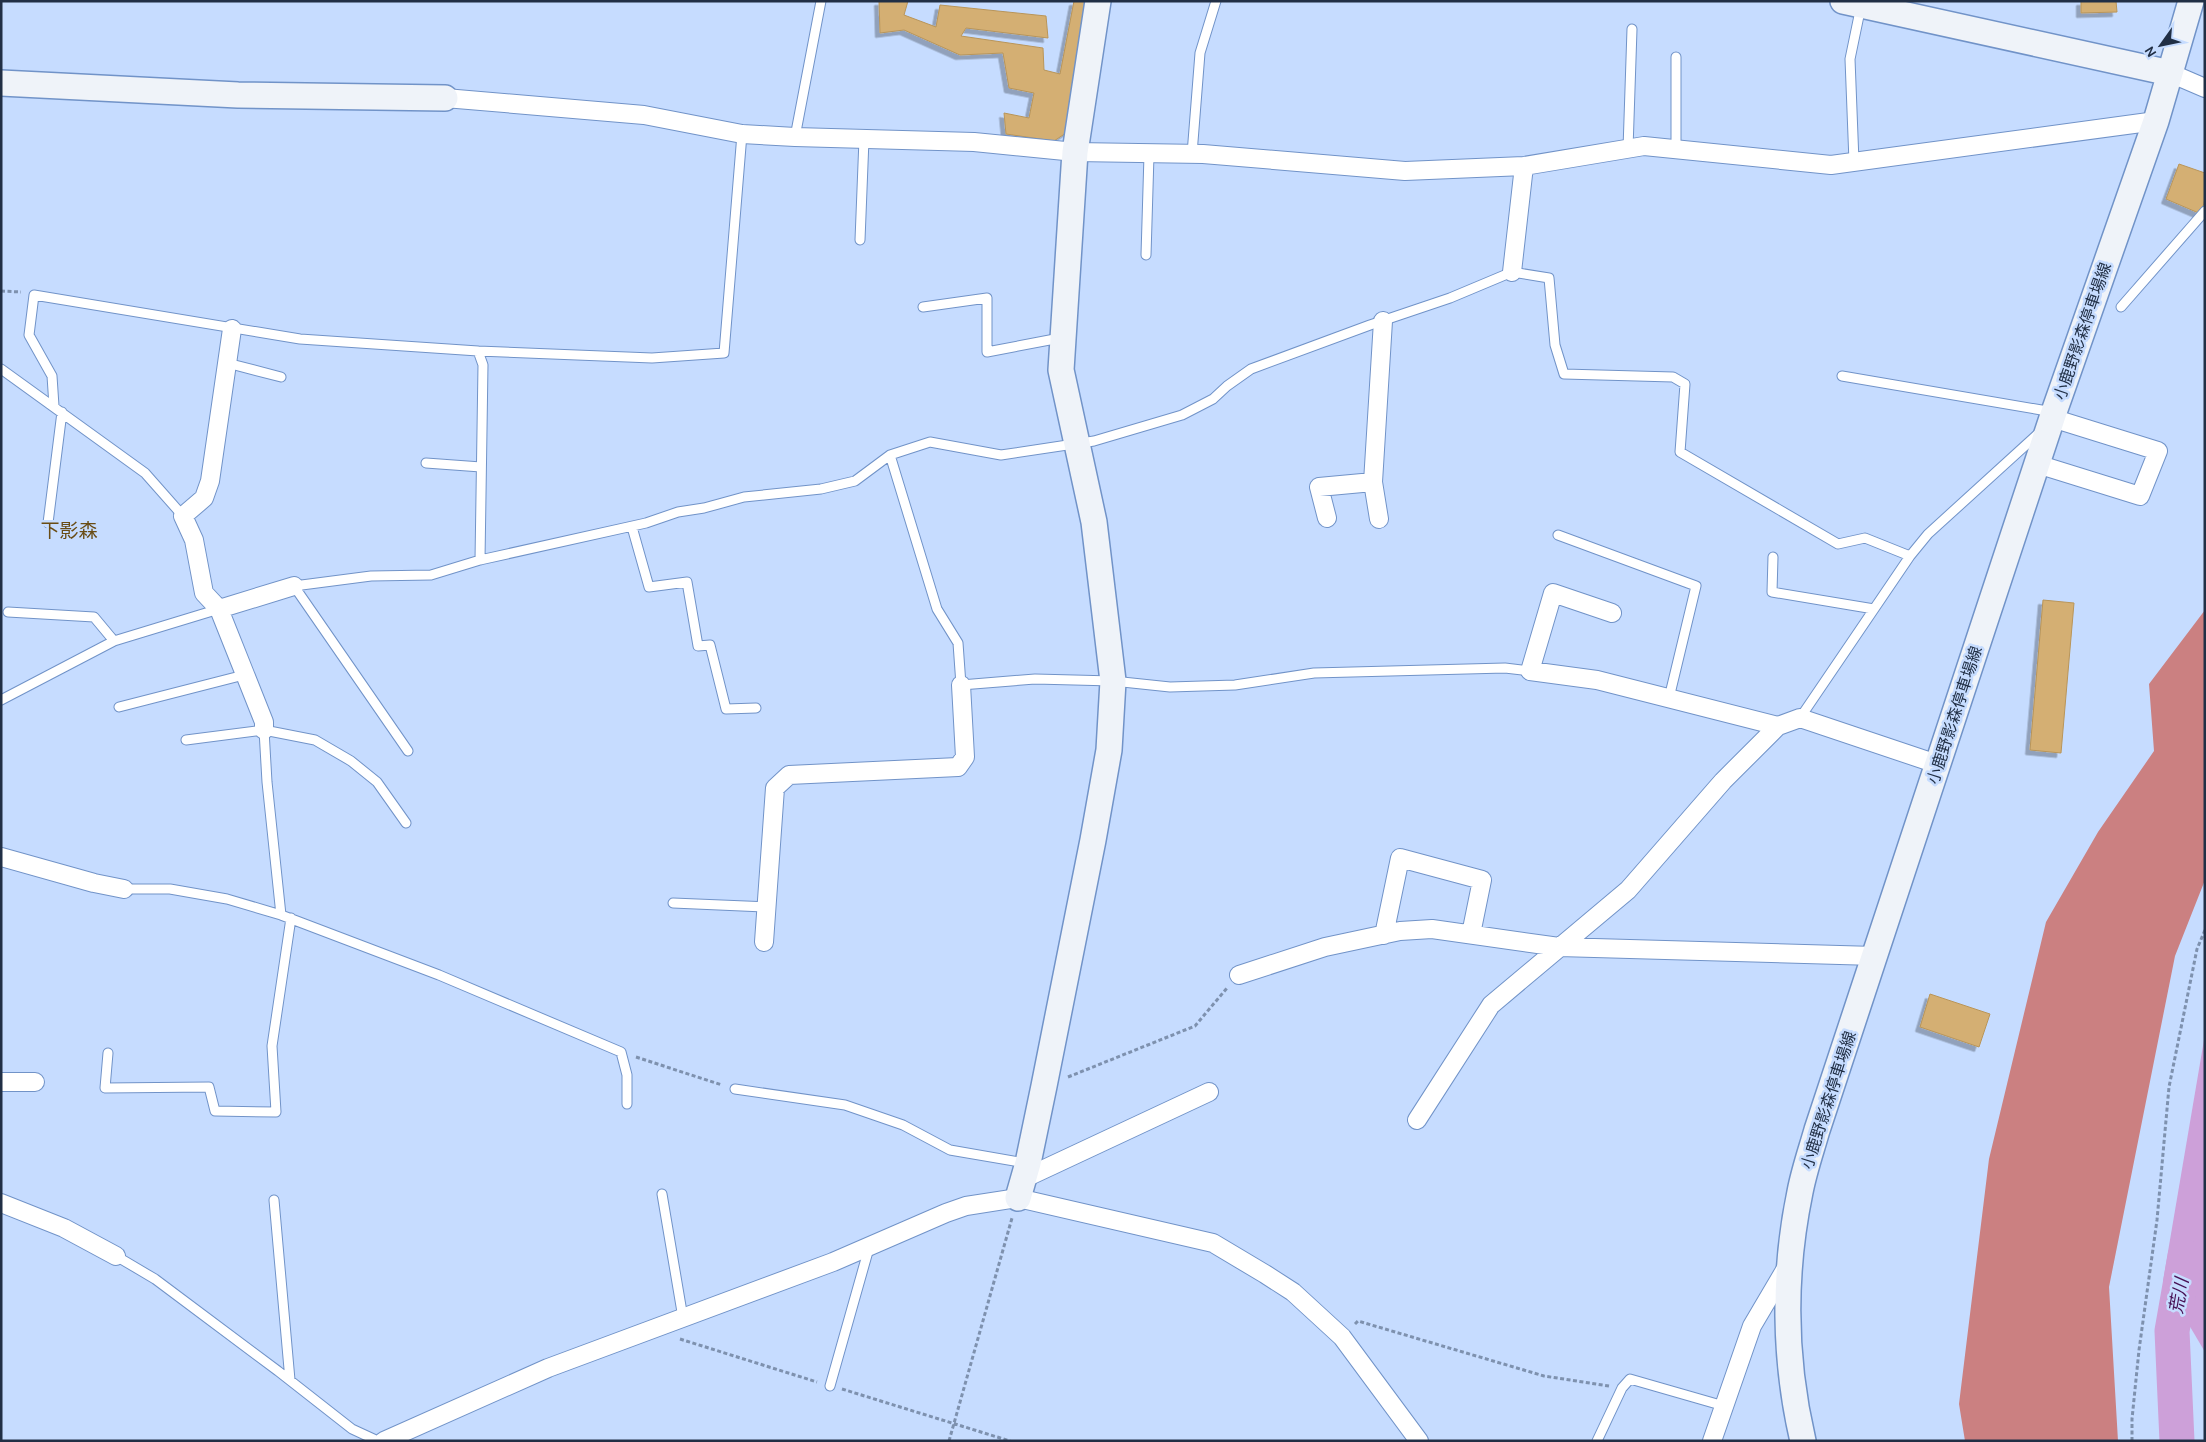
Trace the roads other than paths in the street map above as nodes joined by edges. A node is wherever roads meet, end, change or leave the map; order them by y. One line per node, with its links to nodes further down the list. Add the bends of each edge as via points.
1 (821, 1): 14 (lane)
2 (1098, 1): 18 (street)
3 (1216, 1): 19 (lane, via 1200,53)
4 (2191, 1): 8 (street, 小鹿野影森停車場線)
5 (1855, 3): 8 (street); 21 (lane, via 1850,58)
6 (1632, 29): 16 (lane)
7 (1676, 57): 17 (lane)
8 (2170, 74): 10 (street); 12 (street, 小鹿野影森停車場線)
9 (1, 83): 11 (street, via 238,94)
10 (2205, 88)
11 (445, 98): 13 (street, via 644,115)
12 (2156, 121): 21 (street); 39 (street, 小鹿野影森停車場線)
13 (742, 134): 14 (street); 32 (lane, via 724,353 652,358)
14 (795, 137): 15 (street)
15 (864, 139): 18 (street, via 974,142); 24 (lane)
16 (1628, 149): 17 (street, via 1644,146); 22 (street)
17 (1676, 150): 21 (street, via 1831,165)
18 (1076, 152): 20 (street); 31 (street)
19 (1192, 154): 20 (street); 22 (street, via 1405,171)
20 (1149, 155): 25 (lane)
21 (1854, 162)
22 (1524, 166): 26 (street)
23 (2205, 211): 28 (lane)
24 (860, 240)
25 (1146, 254)
26 (1512, 272): 29 (lane); 52 (lane, via 1549,278 1554,345 1564,374 1673,376 1685,384 1680,452 1838,544 1865,538)
27 (923, 307): 31 (lane, via 988,298 987,352)
28 (2121, 307)
29 (1383, 321): 40 (lane, via 1251,369 1214,399 1182,415); 45 (street)
30 (232, 329): 32 (lane, via 300,339); 33 (street); 37 (lane, via 34,295 29,335 52,376)
31 (1063, 338): 40 (street, via 1061,370)
32 (478, 351): 44 (lane, via 483,365)
33 (227, 363): 36 (lane); 46 (street, via 210,481 204,498)
34 (1, 369): 37 (lane)
35 (1842, 376): 39 (lane)
36 (281, 377)
37 (54, 406): 38 (lane)
38 (62, 412): 46 (lane, via 145,472); 49 (lane)
39 (2052, 418): 43 (street, 小鹿野影森停車場線); 43 (street, via 2158,450 2140,496); 52 (lane, via 1928,534)
40 (1077, 444): 41 (lane, via 1001,455 930,442); 63 (street, via 1094,522)
41 (890, 455): 50 (lane, via 855,481 821,489 744,497 678,512); 64 (lane, via 937,609 958,643)
42 (426, 463): 44 (lane)
43 (2037, 464): 74 (street, 小鹿野影森停車場線)
44 (481, 467): 54 (lane)
45 (1373, 482): 47 (street, via 1319,487); 48 (street)
46 (183, 516): 56 (street, via 194,540 204,592)
47 (1327, 518)
48 (1379, 519)
49 (48, 523)
50 (632, 527): 54 (lane); 68 (lane, via 649,587 687,582 698,646 710,645 726,709)
51 (1558, 535): 65 (lane, via 1696,586)
52 (1910, 556): 57 (lane)
53 (1773, 558): 57 (lane, via 1772,592)
54 (480, 560): 55 (lane, via 431,575 371,576)
55 (294, 586): 56 (street); 73 (lane)
56 (219, 609): 60 (lane); 62 (street)
57 (1874, 609): 69 (lane)
58 (8, 612): 60 (lane, via 94,617)
59 (1612, 613): 61 (street, via 1553,593)
60 (114, 641): 66 (lane)
61 (1530, 671): 63 (lane, via 1505,668 1314,673 1235,685 1170,687); 65 (street, via 1597,680)
62 (244, 675): 67 (lane); 71 (street, via 264,722)
63 (1113, 681): 64 (lane, via 1035,679); 95 (street, via 1109,750 1093,840)
64 (961, 685): 79 (street, via 964,757 958,767 789,776 776,788)
65 (1668, 698): 70 (street)
66 (1, 700)
67 (119, 707)
68 (756, 708)
69 (1800, 718): 70 (street); 74 (street)
70 (1778, 726): 85 (street, via 1723,781 1628,890)
71 (264, 730): 72 (lane); 75 (lane, via 315,740 351,761 377,782); 80 (lane)
72 (186, 740)
73 (408, 751)
74 (1938, 764): 86 (street, 小鹿野影森停車場線)
75 (406, 824)
76 (1, 857): 77 (street)
77 (124, 889): 80 (lane, via 170,889 228,899)
78 (673, 904): 79 (lane)
79 (767, 907): 84 (street)
80 (281, 915): 81 (lane)
81 (291, 918): 88 (lane, via 272,1046 276,1112 215,1111 209,1087 105,1088); 93 (lane, via 621,1052 627,1075)
82 (1472, 934): 83 (street, via 1432,929); 83 (street, via 1482,880 1400,858); 85 (street)
83 (1384, 935): 87 (street, via 1325,947)
84 (764, 942)
85 (1559, 947): 86 (street); 94 (street, via 1491,1005)
86 (1875, 956): 101 (street, 小鹿野影森停車場線, via 1817,1130 1800,1192)
87 (1239, 975)
88 (108, 1053)
89 (1, 1082): 90 (street)
90 (35, 1082)
91 (735, 1089): 95 (lane, via 845,1105 904,1125 950,1150)
92 (1209, 1092): 95 (street)
93 (626, 1104)
94 (1417, 1120)
95 (1023, 1180): 99 (street); 108 (street, via 1213,1243 1293,1292 1342,1337)
96 (662, 1194): 102 (lane)
97 (274, 1200): 103 (lane)
98 (1, 1203): 100 (street, via 64,1228)
99 (870, 1245): 102 (street); 104 (lane)
100 (116, 1256): 103 (lane, via 154,1278)
101 (1790, 1263): 105 (street, via 1752,1326); 111 (street, 小鹿野影森停車場線, via 1788,1332 1794,1404)
102 (683, 1318): 107 (street, via 548,1368)
103 (290, 1380): 106 (lane, via 352,1429)
104 (830, 1386)
105 (1724, 1406): 109 (lane, via 1630,1379 1622,1388); 110 (street)
106 (378, 1441)
107 (384, 1441)
108 (1419, 1441)
109 (1597, 1441)
110 (1712, 1441)
111 (1803, 1441)

